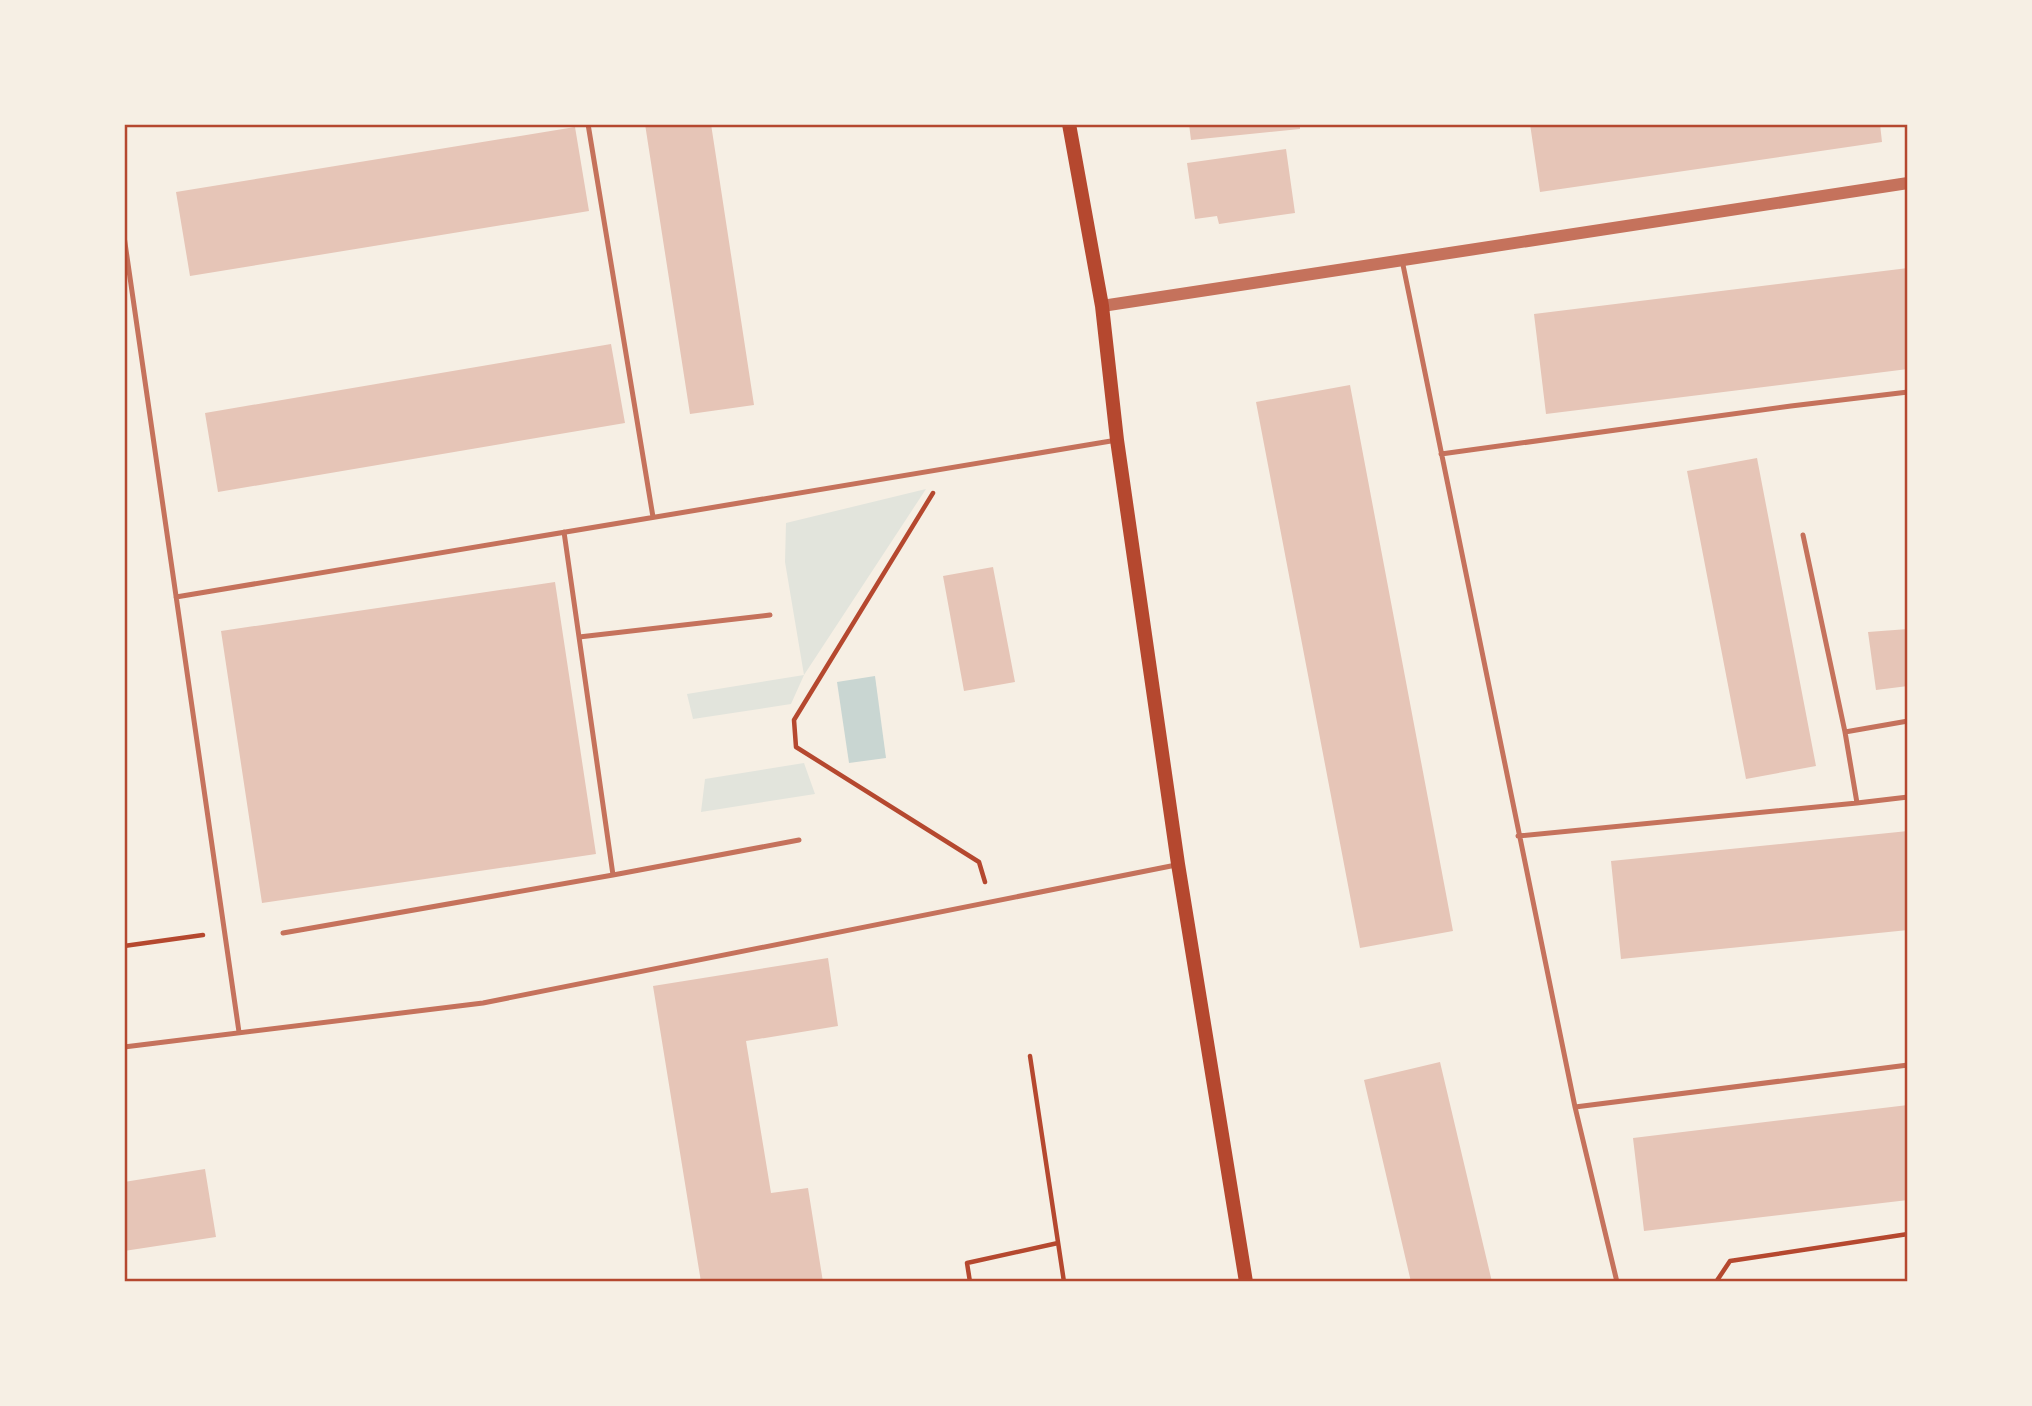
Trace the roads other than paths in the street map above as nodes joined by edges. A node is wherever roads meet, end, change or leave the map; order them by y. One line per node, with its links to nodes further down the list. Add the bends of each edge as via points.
1 (589, 124): 10 (lane)
2 (1069, 124): 6 (main road)
3 (1908, 183): 5 (street)
4 (124, 236): 13 (lane)
5 (1402, 260): 6 (street); 9 (lane)
6 (1102, 306): 8 (main road)
7 (1908, 393): 9 (lane)
8 (1117, 440): 10 (lane); 22 (main road)
9 (1441, 454): 20 (lane)
10 (653, 517): 11 (lane)
11 (564, 532): 13 (lane); 15 (lane)
12 (1803, 535): 17 (lane)
13 (176, 597): 25 (lane)
14 (770, 615): 15 (lane)
15 (579, 637): 23 (lane)
16 (1908, 721): 17 (lane)
17 (1845, 733): 19 (lane)
18 (1908, 797): 19 (lane)
19 (1857, 803): 20 (lane)
20 (1518, 836): 28 (lane)
21 (799, 840): 23 (lane)
22 (1178, 864): 25 (lane, via 483,1003); 29 (main road)
23 (613, 875): 24 (lane)
24 (283, 933)
25 (239, 1032): 26 (lane)
26 (124, 1047)
27 (1908, 1065): 28 (lane)
28 (1574, 1107): 30 (lane)
29 (1246, 1282)
30 (1617, 1282)

